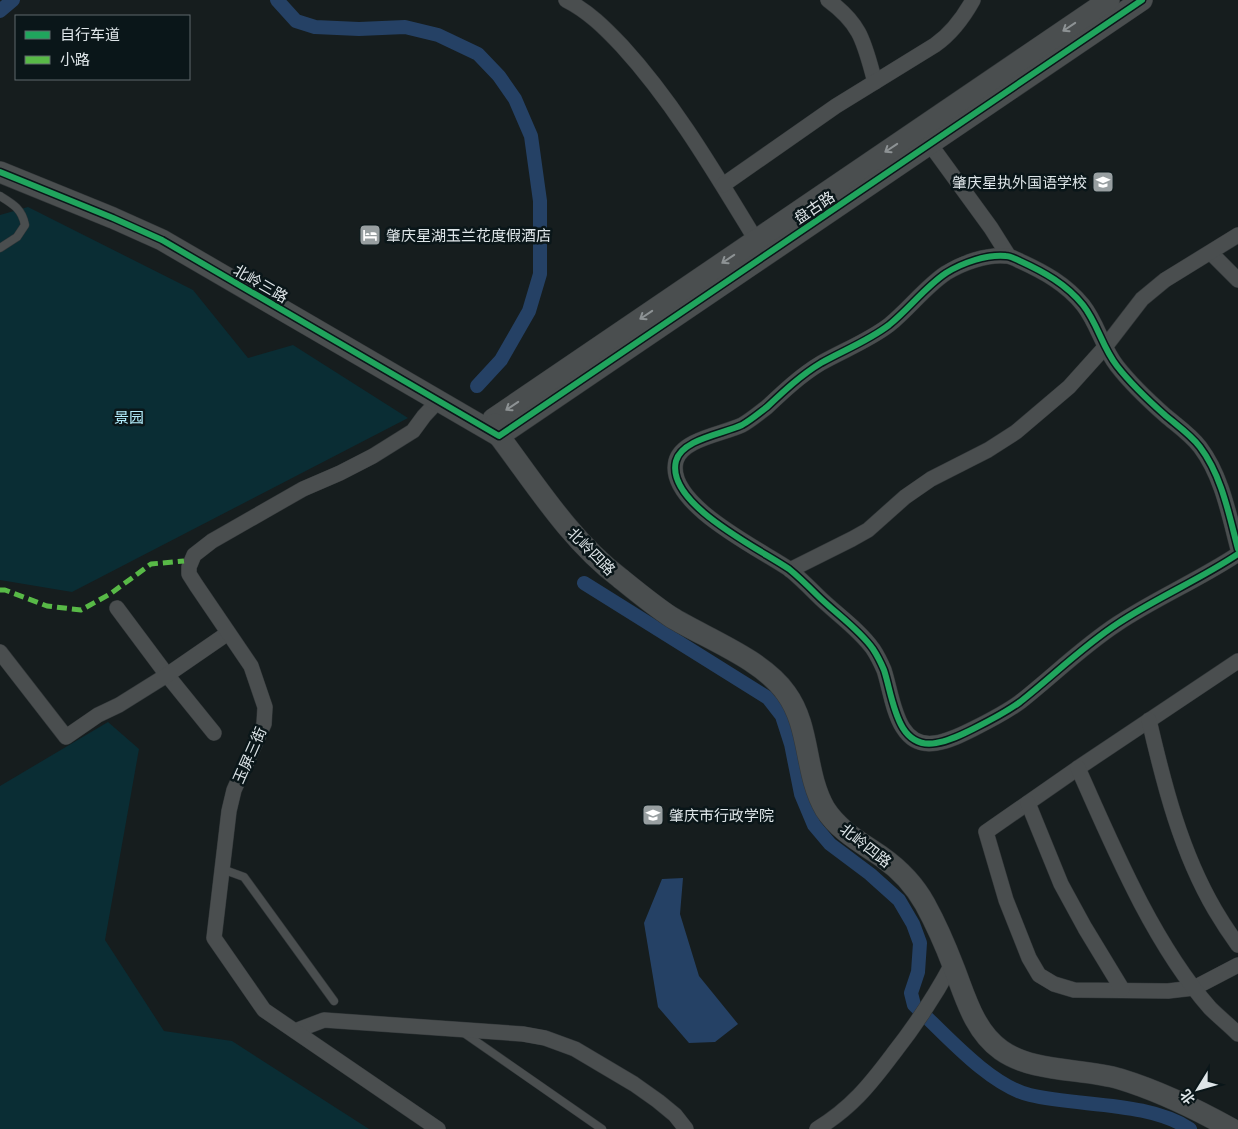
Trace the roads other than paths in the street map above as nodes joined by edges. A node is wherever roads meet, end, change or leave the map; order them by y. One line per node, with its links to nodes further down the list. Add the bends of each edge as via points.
1 (566, 0): 9 (street, via 582,8 636,61 671,106)
2 (828, 0): 6 (street, via 851,20 863,41)
3 (973, 0): 6 (street, via 950,34)
4 (1109, 0): 7 (street, 盘古路, one-way to 7)
5 (1142, 0): 7 (street, 盘古路)
6 (875, 82): 9 (street)
7 (924, 137): 12 (street, 盘古路, one-way to 12); 15 (street); 17 (street, 盘古路)
8 (1, 170): 19 (street, 北岭三路, via 162,240); 20 (street, 北岭三路, via 109,202 164,229 286,296)
9 (723, 185): 12 (street)
10 (0, 196): 13 (lane, via 23,215 25,225 17,237)
11 (1238, 235): 14 (street)
12 (756, 240): 17 (street, 盘古路, one-way to 17)
13 (0, 248)
14 (1211, 253): 16 (street); 18 (street, via 1165,280 1142,299)
15 (1008, 256): 18 (street, via 1054,278 1070,292 1095,323); 23 (street, via 964,264 948,272 908,310 873,337 809,370 750,421 694,442 676,458 678,481 694,505 710,519)
16 (1238, 280)
17 (692, 294): 20 (street, 盘古路)
18 (1105, 347): 21 (street, via 1140,391 1199,445 1218,480); 23 (street, via 1069,387 1016,432 931,479 852,540)
19 (438, 401): 20 (street, 北岭三路); 25 (street, 玉屏三街, via 413,431 373,456 303,489 212,541 194,555 188,566 190,574)
20 (496, 427): 35 (street, 北岭四路, via 579,542 617,577 671,616 771,676 786,693 798,714 816,789 826,810 844,831 906,878 925,904)
21 (1238, 549)
22 (1238, 554): 23 (street, via 1117,624 998,716 936,743 912,739 896,713 883,668 865,638)
23 (790, 570)
24 (117, 608): 28 (street)
25 (228, 633): 28 (street); 33 (street, 玉屏三街, via 251,666 265,707 264,724 234,790)
26 (0, 652): 28 (street, via 66,737)
27 (1238, 660): 29 (street)
28 (167, 675): 30 (street)
29 (1149, 720): 31 (street); 34 (street, via 1174,817 1193,866 1215,910)
30 (214, 733)
31 (1078, 768): 32 (street); 37 (street, via 1155,928)
32 (1028, 803): 38 (street, via 1061,884); 38 (street, via 986,832 1006,900 1029,958 1039,975 1054,984 1074,990)
33 (222, 869): 39 (lane, via 244,877); 41 (street, 玉屏三街, via 214,938 264,1010)
34 (1238, 945)
35 (952, 964): 43 (street, 北岭四路, via 980,1029 1000,1050 1031,1064 1119,1078 1199,1111); 47 (street, via 916,1025 865,1090)
36 (1238, 965): 37 (street)
37 (1194, 988): 38 (street, via 1168,991); 42 (street)
38 (1122, 989)
39 (334, 1001)
40 (459, 1029): 41 (street, via 324,1020); 45 (lane); 46 (street, via 523,1034 575,1049 658,1101)
41 (295, 1031): 44 (street, 玉屏三街)
42 (1238, 1034)
43 (1221, 1127)
44 (438, 1129)
45 (602, 1129)
46 (686, 1129)
47 (817, 1129)

